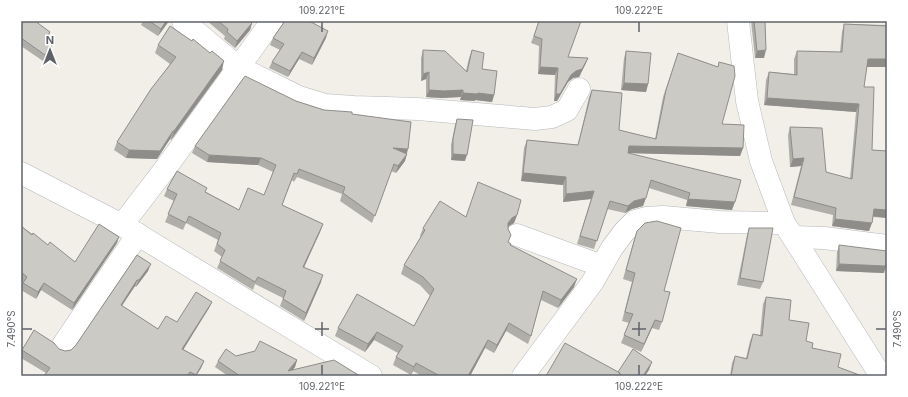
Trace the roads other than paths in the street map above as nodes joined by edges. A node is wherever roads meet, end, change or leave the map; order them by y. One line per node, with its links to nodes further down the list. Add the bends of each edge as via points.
1 (183, 21): 4 (street)
2 (272, 21): 4 (street)
3 (738, 21): 8 (street, via 747,101 760,161)
4 (238, 67): 5 (street, via 299,98 325,105 418,109 536,119 567,110); 7 (street, via 165,169)
5 (580, 89)
6 (21, 173): 7 (street)
7 (130, 229): 12 (street); 13 (street)
8 (789, 230): 10 (street, via 824,238); 11 (street, via 663,217 646,218 634,221 612,248); 15 (street)
9 (517, 235): 11 (street)
10 (887, 246)
11 (602, 266): 14 (street, via 588,289)
12 (63, 345)
13 (371, 376)
14 (523, 376)
15 (881, 376)

